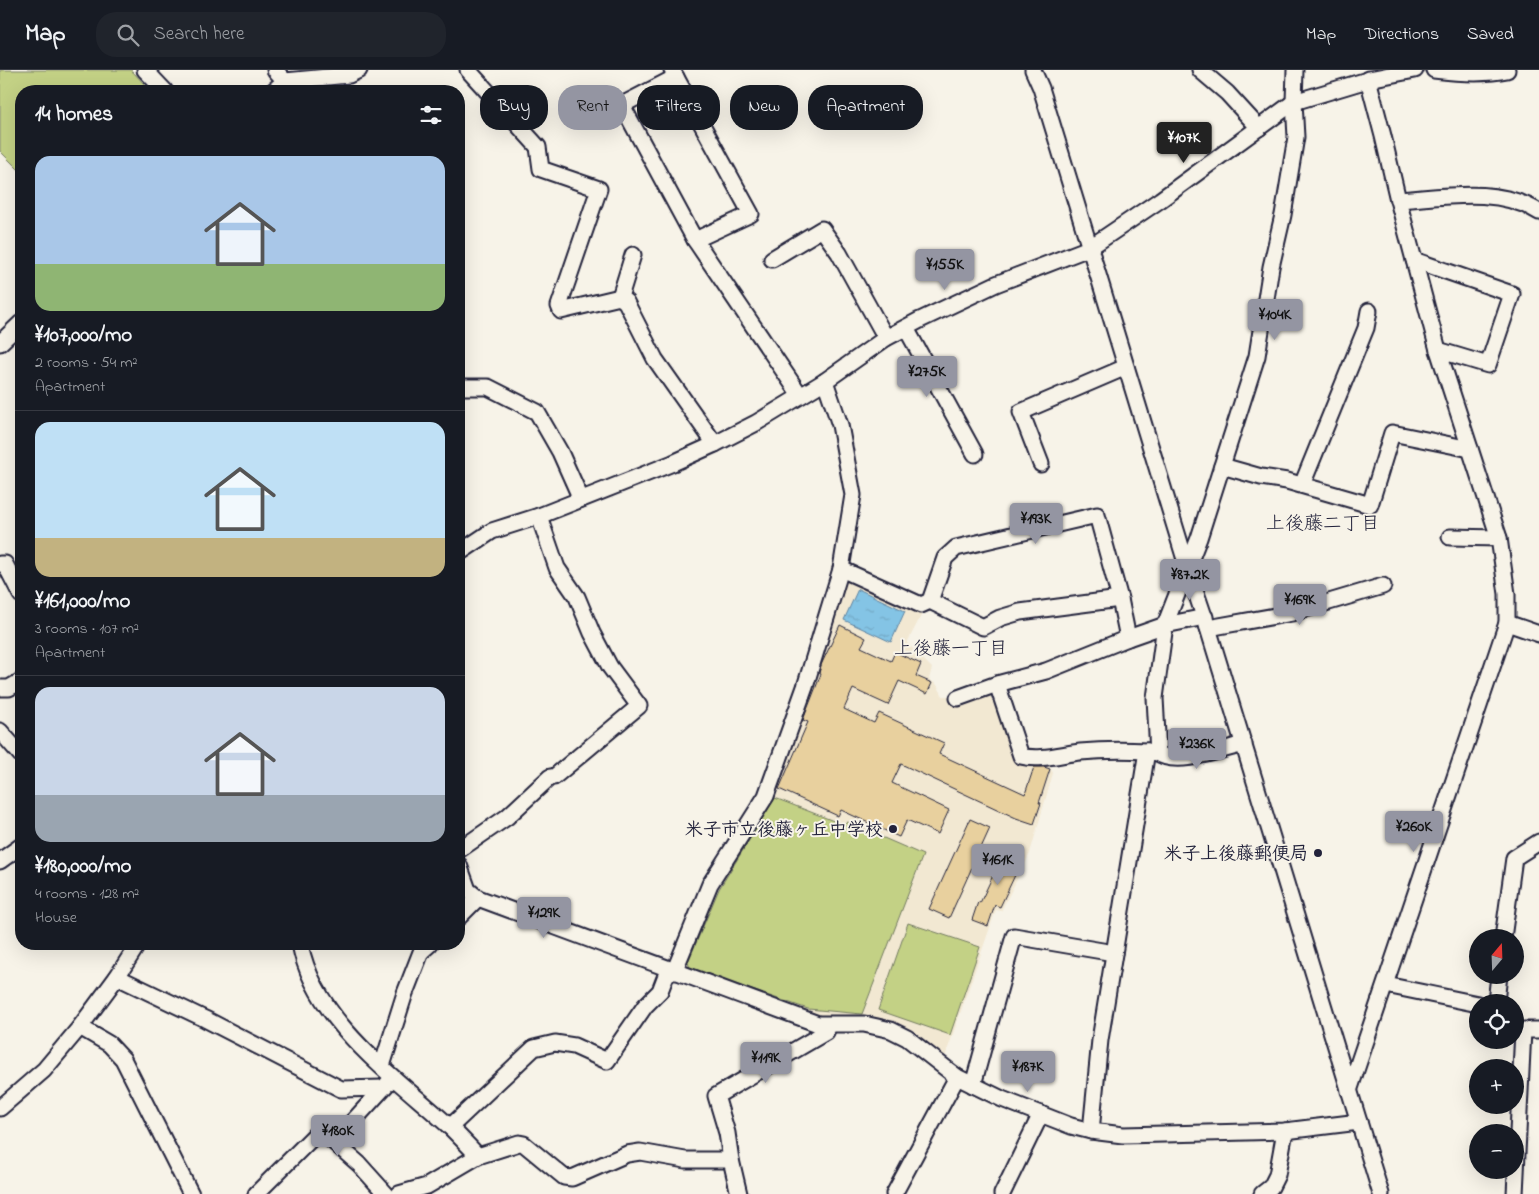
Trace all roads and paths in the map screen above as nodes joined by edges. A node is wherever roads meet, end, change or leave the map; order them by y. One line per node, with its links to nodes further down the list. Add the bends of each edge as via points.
1 (145, 70): 14 (street)
2 (359, 70): 13 (street, via 348,76)
3 (468, 70): 24 (street, via 538,147 541,169 599,189 559,306 561,311)
4 (1033, 70): 20 (street)
5 (1200, 70): 16 (street, via 1227,93)
6 (1295, 70): 15 (street)
7 (1414, 70): 12 (street)
8 (1434, 70): 10 (street)
9 (1507, 70): 10 (street, via 1495,73)
10 (1452, 71)
11 (674, 73): 19 (street, via 622,105); 19 (street, via 751,214)
12 (1371, 76): 15 (street); 17 (street)
13 (284, 81)
14 (159, 85)
15 (1294, 102): 16 (street); 39 (street, via 1296,137 1284,215 1271,266 1258,356)
16 (1259, 128): 20 (street)
17 (1398, 200): 18 (street, via 1464,195 1500,198); 23 (street)
18 (1539, 212)
19 (695, 240): 34 (street)
20 (1089, 248): 26 (street, via 996,284); 31 (street)
21 (633, 255): 24 (street)
22 (772, 259): 28 (street, via 822,229 840,253)
23 (1414, 260): 30 (street); 30 (street, via 1512,294 1488,365)
24 (620, 297): 35 (street, via 626,302 655,359)
25 (1369, 311): 40 (street, via 1366,328)
26 (906, 328): 28 (street); 37 (street)
27 (15, 329): 29 (street)
28 (886, 338): 32 (street)
29 (0, 343)
30 (1438, 350): 36 (street)
31 (1126, 367): 38 (street, via 1021,412); 47 (street)
32 (825, 381): 34 (street); 48 (street, via 840,425 853,495)
33 (465, 387): 41 (street, via 488,387 537,412)
34 (800, 395): 35 (street)
35 (715, 444): 41 (street)
36 (1470, 449): 40 (street, via 1392,433 1370,504); 44 (street)
37 (975, 454)
38 (1041, 464)
39 (1222, 466): 40 (street); 47 (street, via 1200,538)
40 (1302, 485)
41 (581, 499): 42 (street)
42 (539, 516): 45 (street, via 492,530); 67 (street, via 557,568 577,597 610,667 638,706 550,777 507,818)
43 (1450, 537): 44 (street)
44 (1499, 538): 54 (street, via 1508,594)
45 (465, 548)
46 (0, 564): 49 (street, via 5,564)
47 (1187, 566): 53 (street); 55 (street)
48 (841, 569): 52 (street, via 920,605); 78 (street, via 805,687 766,796 710,884)
49 (15, 583)
50 (1383, 586): 53 (street, via 1292,612)
51 (1120, 599): 52 (street, via 1020,612 983,627); 52 (street, via 1097,515 956,548 945,558); 57 (street)
52 (930, 601)
53 (1207, 622): 55 (street); 63 (street)
54 (1507, 624): 56 (street); 80 (street)
55 (1165, 625): 57 (street); 65 (street, via 1155,698)
56 (1539, 634)
57 (1128, 638): 59 (street, via 1046,671)
58 (15, 684): 60 (street)
59 (997, 684): 61 (street); 65 (street, via 1021,756 1031,759 1079,752)
60 (0, 688)
61 (958, 698)
62 (0, 731): 64 (street)
63 (1244, 744): 65 (street, via 1182,759 1163,757); 91 (street)
64 (15, 748)
65 (1153, 752): 77 (street)
66 (1539, 842): 73 (street, via 1514,858)
67 (465, 846)
68 (15, 850): 69 (street)
69 (0, 861)
70 (465, 882): 71 (street, via 468,890)
71 (478, 898): 72 (street); 78 (street)
72 (465, 911)
73 (1504, 929)
74 (134, 950): 79 (street)
75 (301, 950): 87 (street, via 312,980 336,1020)
76 (424, 950): 87 (street, via 405,993)
77 (1114, 953): 90 (street, via 1014,936); 96 (street, via 1100,1040)
78 (671, 971): 82 (street, via 818,1024); 95 (street, via 660,991 645,1006 607,1061 574,1046 555,1043 534,1048)
79 (117, 977): 83 (street); 89 (street, via 341,1089)
80 (1386, 985): 81 (street); 91 (street)
81 (1469, 1002)
82 (829, 1025): 88 (street, via 864,1024 891,1030 907,1038); 100 (street, via 826,1032 716,1096 728,1133)
83 (80, 1026): 92 (street, via 44,1070); 101 (street, via 109,1044 123,1059)
84 (1524, 1030): 85 (street)
85 (1539, 1030)
86 (1519, 1049): 110 (street)
87 (382, 1066): 89 (street)
88 (957, 1077): 90 (street); 106 (street)
89 (388, 1083): 95 (street); 98 (street)
90 (973, 1085): 93 (street)
91 (1349, 1091): 94 (street)
92 (0, 1108)
93 (1041, 1114): 96 (street); 107 (street)
94 (1359, 1122): 97 (street); 109 (street)
95 (450, 1127): 99 (street)
96 (1091, 1131): 97 (street, via 1123,1135)
97 (1285, 1131): 108 (street, via 1277,1175)
98 (334, 1142): 102 (street, via 319,1131); 103 (street)
99 (478, 1156): 100 (street, via 524,1144 564,1177 572,1178 627,1154 640,1152 685,1160); 104 (street, via 427,1186)
100 (731, 1160): 105 (street)
101 (191, 1194)
102 (256, 1194)
103 (386, 1194)
104 (399, 1194)
105 (739, 1194)
106 (894, 1194)
107 (1002, 1194)
108 (1262, 1194)
109 (1381, 1194)
110 (1515, 1194)

